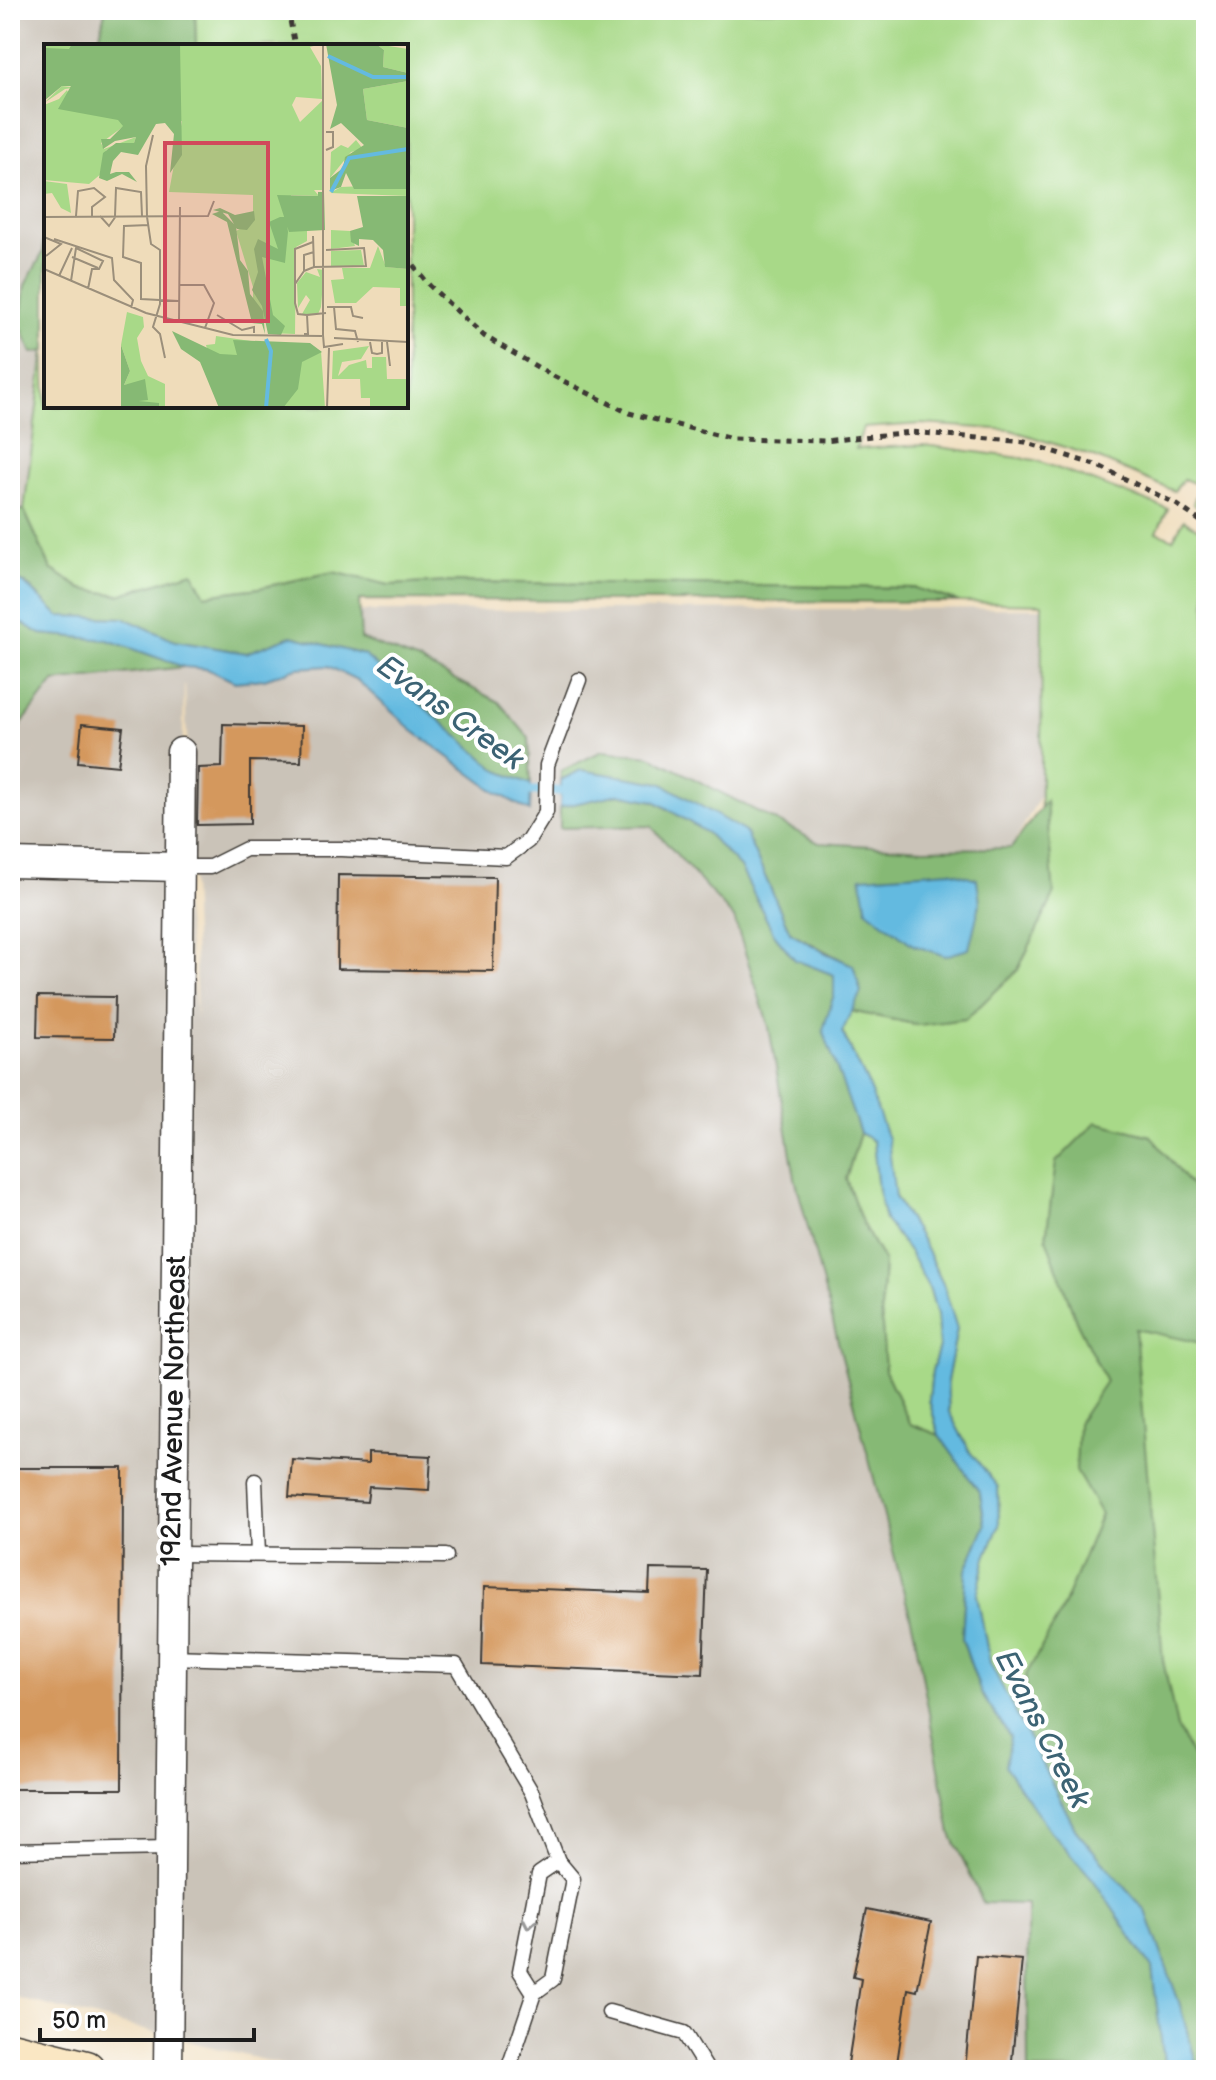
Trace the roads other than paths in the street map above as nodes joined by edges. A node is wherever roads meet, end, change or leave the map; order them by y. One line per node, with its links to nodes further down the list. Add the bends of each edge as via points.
1 (579, 680): 4 (lane, via 547,765 546,812 528,841 506,857 246,849 210,867)
2 (181, 752): 4 (street, 192nd Avenue Northeast)
3 (10, 863): 4 (street)
4 (180, 867): 6 (street, 192nd Avenue Northeast)
5 (255, 1481): 7 (lane)
6 (173, 1554): 7 (lane); 9 (street, 192nd Avenue Northeast)
7 (258, 1554): 8 (lane)
8 (446, 1556)
9 (170, 1657): 10 (street, 192nd Avenue Northeast); 12 (lane, via 456,1665 532,1793)
10 (170, 1848): 11 (lane); 17 (street, 192nd Avenue Northeast)
11 (10, 1851)
12 (558, 1861): 13 (lane, one-way to 13, via 539,1874 520,1971); 13 (lane, via 573,1879 553,1979)
13 (534, 1993): 18 (lane)
14 (609, 2012): 19 (lane, via 684,2033)
15 (10, 2051): 16 (main road)
16 (86, 2070)
17 (168, 2070)
18 (508, 2070)
19 (707, 2070)

